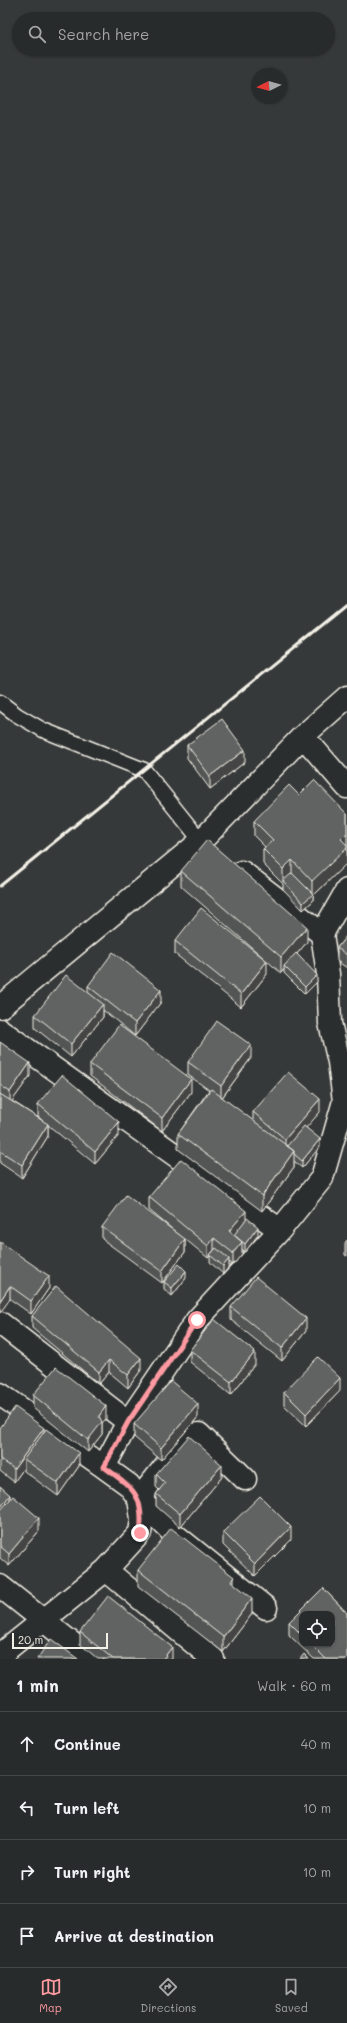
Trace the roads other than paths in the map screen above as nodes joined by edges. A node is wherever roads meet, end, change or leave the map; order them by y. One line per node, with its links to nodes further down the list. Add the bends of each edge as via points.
1 (347, 697): 3 (street)
2 (0, 702): 5 (lane, via 43,730 144,770)
3 (303, 736): 4 (street); 5 (street)
4 (347, 787)
5 (201, 841): 7 (street); 8 (street)
6 (347, 890): 7 (street)
7 (322, 934): 10 (street, via 328,974 330,1022 344,1101 322,1178)
8 (0, 1007)
9 (0, 1030): 10 (street)
10 (280, 1230): 13 (street, via 197,1320)
11 (0, 1323): 13 (street)
12 (0, 1394): 14 (street)
13 (128, 1422): 14 (street)
14 (104, 1467): 16 (street, via 129,1485)
15 (245, 1479): 16 (street, via 199,1434 194,1434 189,1436)
16 (139, 1499): 17 (street, via 142,1519 140,1533); 19 (street, via 175,1535)
17 (106, 1570): 20 (street); 23 (street)
18 (0, 1586): 20 (street)
19 (266, 1608)
20 (44, 1621): 21 (street); 22 (street)
21 (0, 1656)
22 (92, 1659)
23 (212, 1659)

